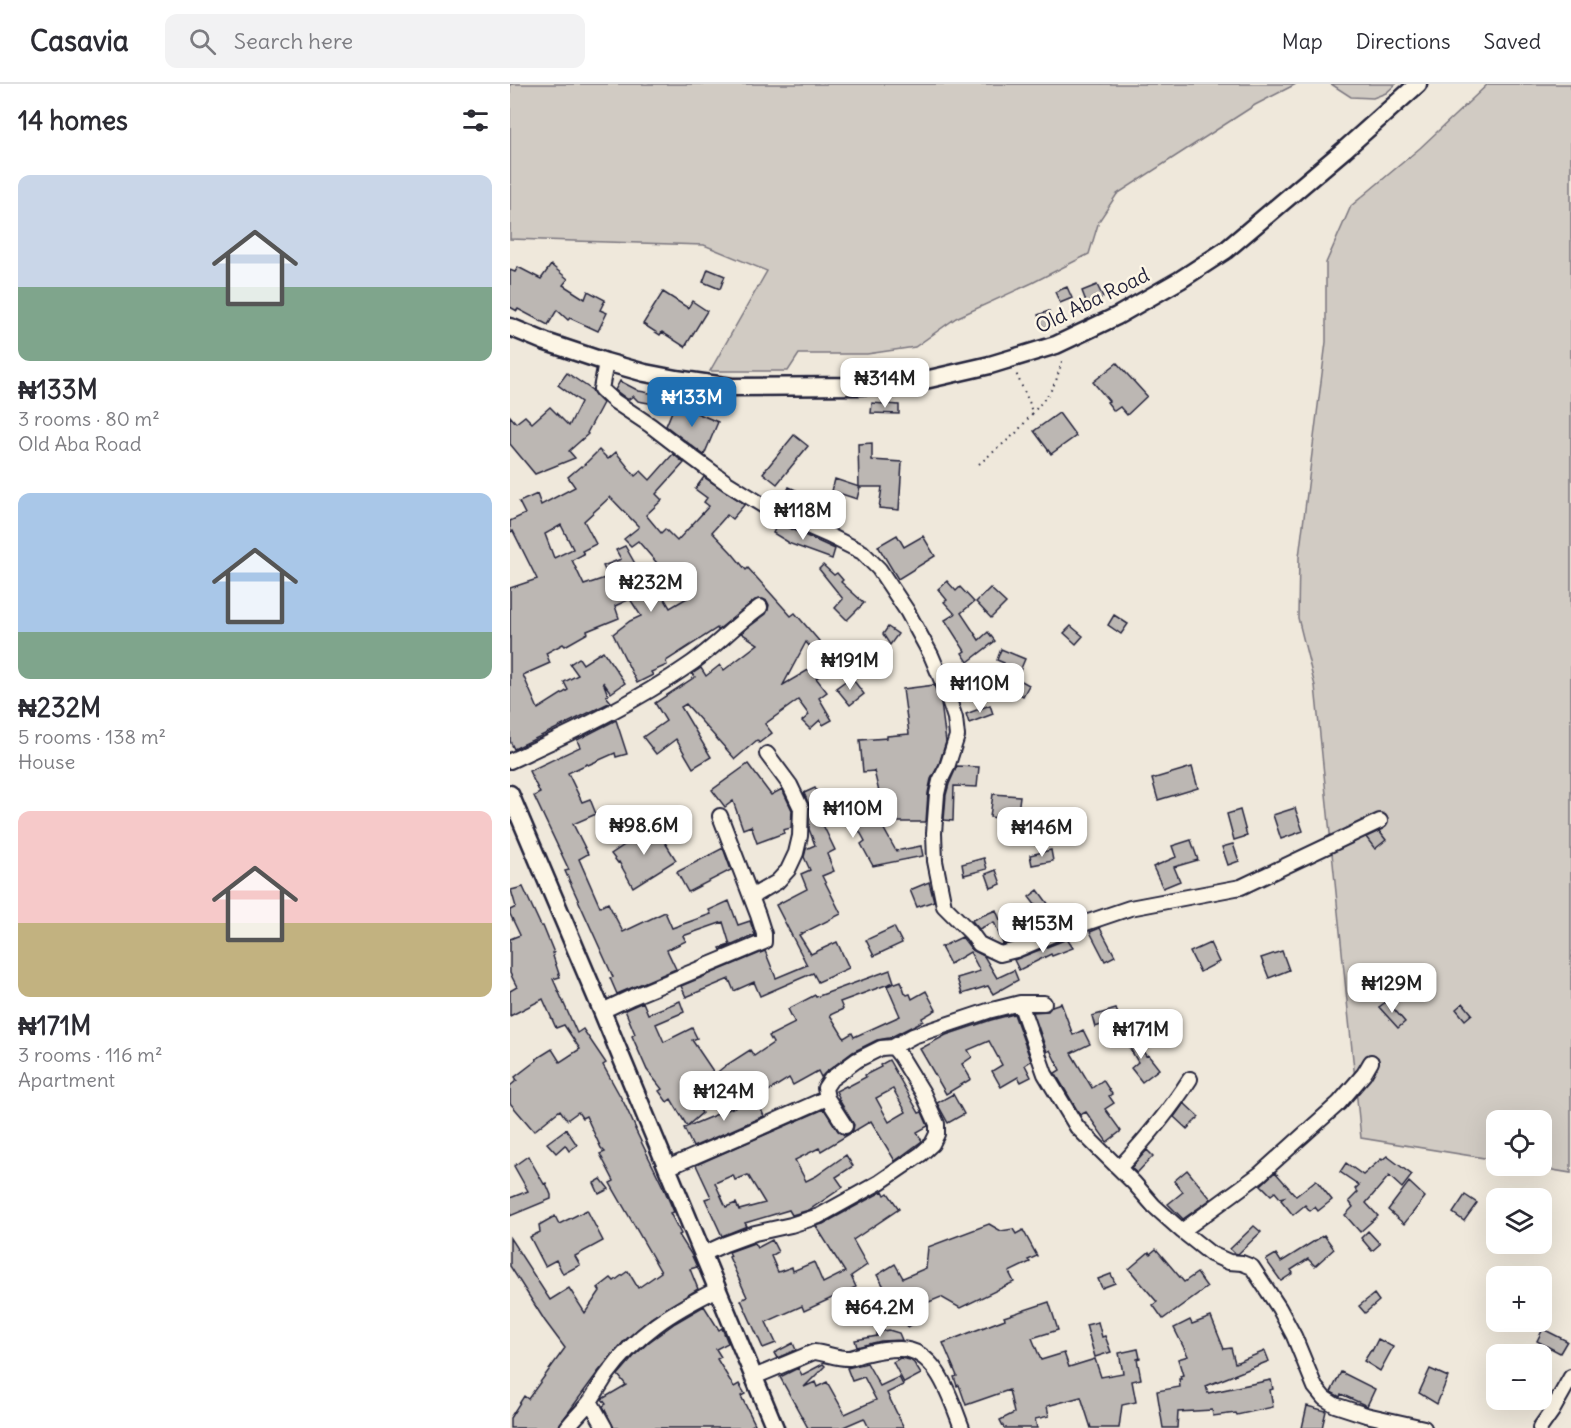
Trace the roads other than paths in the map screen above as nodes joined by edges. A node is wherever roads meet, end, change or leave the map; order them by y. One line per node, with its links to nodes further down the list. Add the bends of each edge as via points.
1 (1418, 84): 3 (main road, Old Aba Road, via 1226,250 1117,316 1056,345 925,380 858,386 732,387 676,379)
2 (510, 327): 3 (main road, Old Aba Road)
3 (606, 362): 9 (street, via 601,388 614,401 769,509 862,552 879,569 907,611 931,655 955,718 957,736 940,781 935,814 935,861 944,906 979,944 1000,954 1130,908 1241,887)
4 (760, 607): 6 (street, via 693,662 648,690 585,726)
5 (767, 754): 10 (street, via 801,808 800,836 788,870 777,882)
6 (510, 761)
7 (510, 794): 13 (main road)
8 (720, 816): 10 (street)
9 (1380, 821)
10 (751, 897): 13 (street, via 764,942)
11 (1020, 1003): 12 (street); 14 (street, via 913,1036); 20 (street, via 1050,1083 1077,1127)
12 (1044, 1003)
13 (602, 1011): 19 (main road)
14 (893, 1047): 17 (street, via 881,1048 857,1060 831,1079 825,1088); 22 (street, via 938,1124 932,1144 880,1182 819,1216 755,1233)
15 (1371, 1062): 21 (street, via 1340,1103 1260,1174)
16 (1190, 1079): 20 (street, via 1151,1134)
17 (827, 1098): 18 (street); 19 (street)
18 (845, 1126)
19 (667, 1168): 22 (main road)
20 (1119, 1168): 21 (street)
21 (1182, 1231): 31 (street, via 1211,1254 1252,1267 1279,1308 1315,1387 1324,1398 1366,1415)
22 (703, 1254): 23 (main road)
23 (718, 1290): 24 (main road); 26 (street, via 655,1324 607,1375)
24 (754, 1377): 29 (main road); 30 (street, via 814,1352 850,1358 902,1349 917,1353 933,1366)
25 (1571, 1377): 32 (street)
26 (590, 1401): 27 (street); 28 (street)
27 (567, 1428)
28 (605, 1428)
29 (775, 1428)
30 (962, 1428)
31 (1424, 1428)
32 (1540, 1428)

